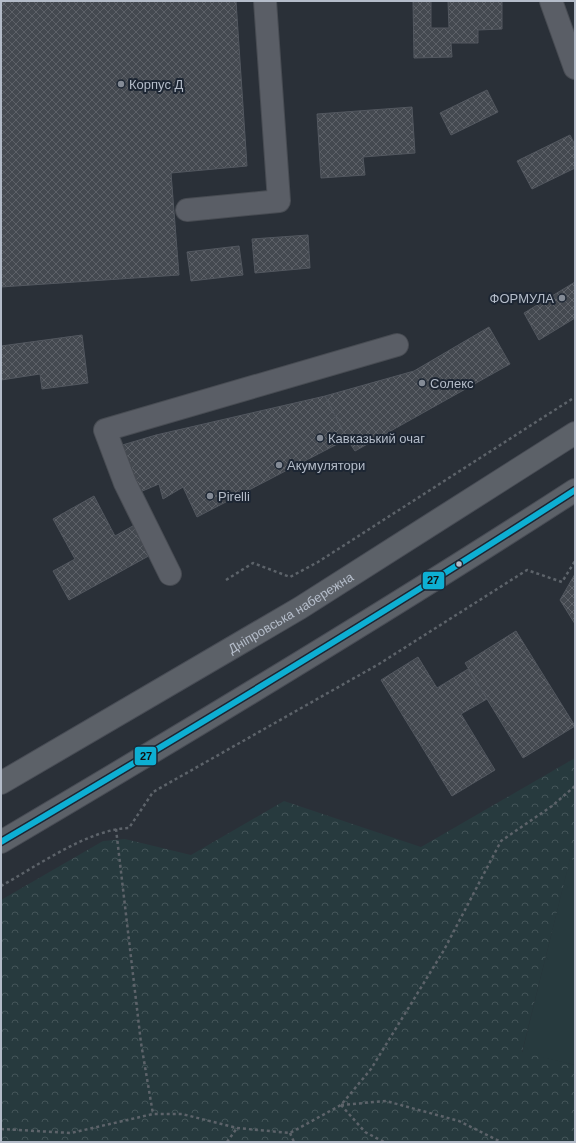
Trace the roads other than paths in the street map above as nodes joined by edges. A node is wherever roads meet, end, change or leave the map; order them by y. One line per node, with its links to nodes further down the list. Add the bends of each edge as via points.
1 (265, 1): 4 (lane, via 279,200)
2 (551, 1): 3 (lane)
3 (575, 68)
4 (187, 210)
5 (397, 345): 8 (lane, via 105,430 125,483)
6 (575, 433): 9 (main road, Дніпровська набережна, via 320,595)
7 (575, 490): 10 (main road, via 264,687)
8 (170, 574)
9 (1, 783)
10 (1, 842)

